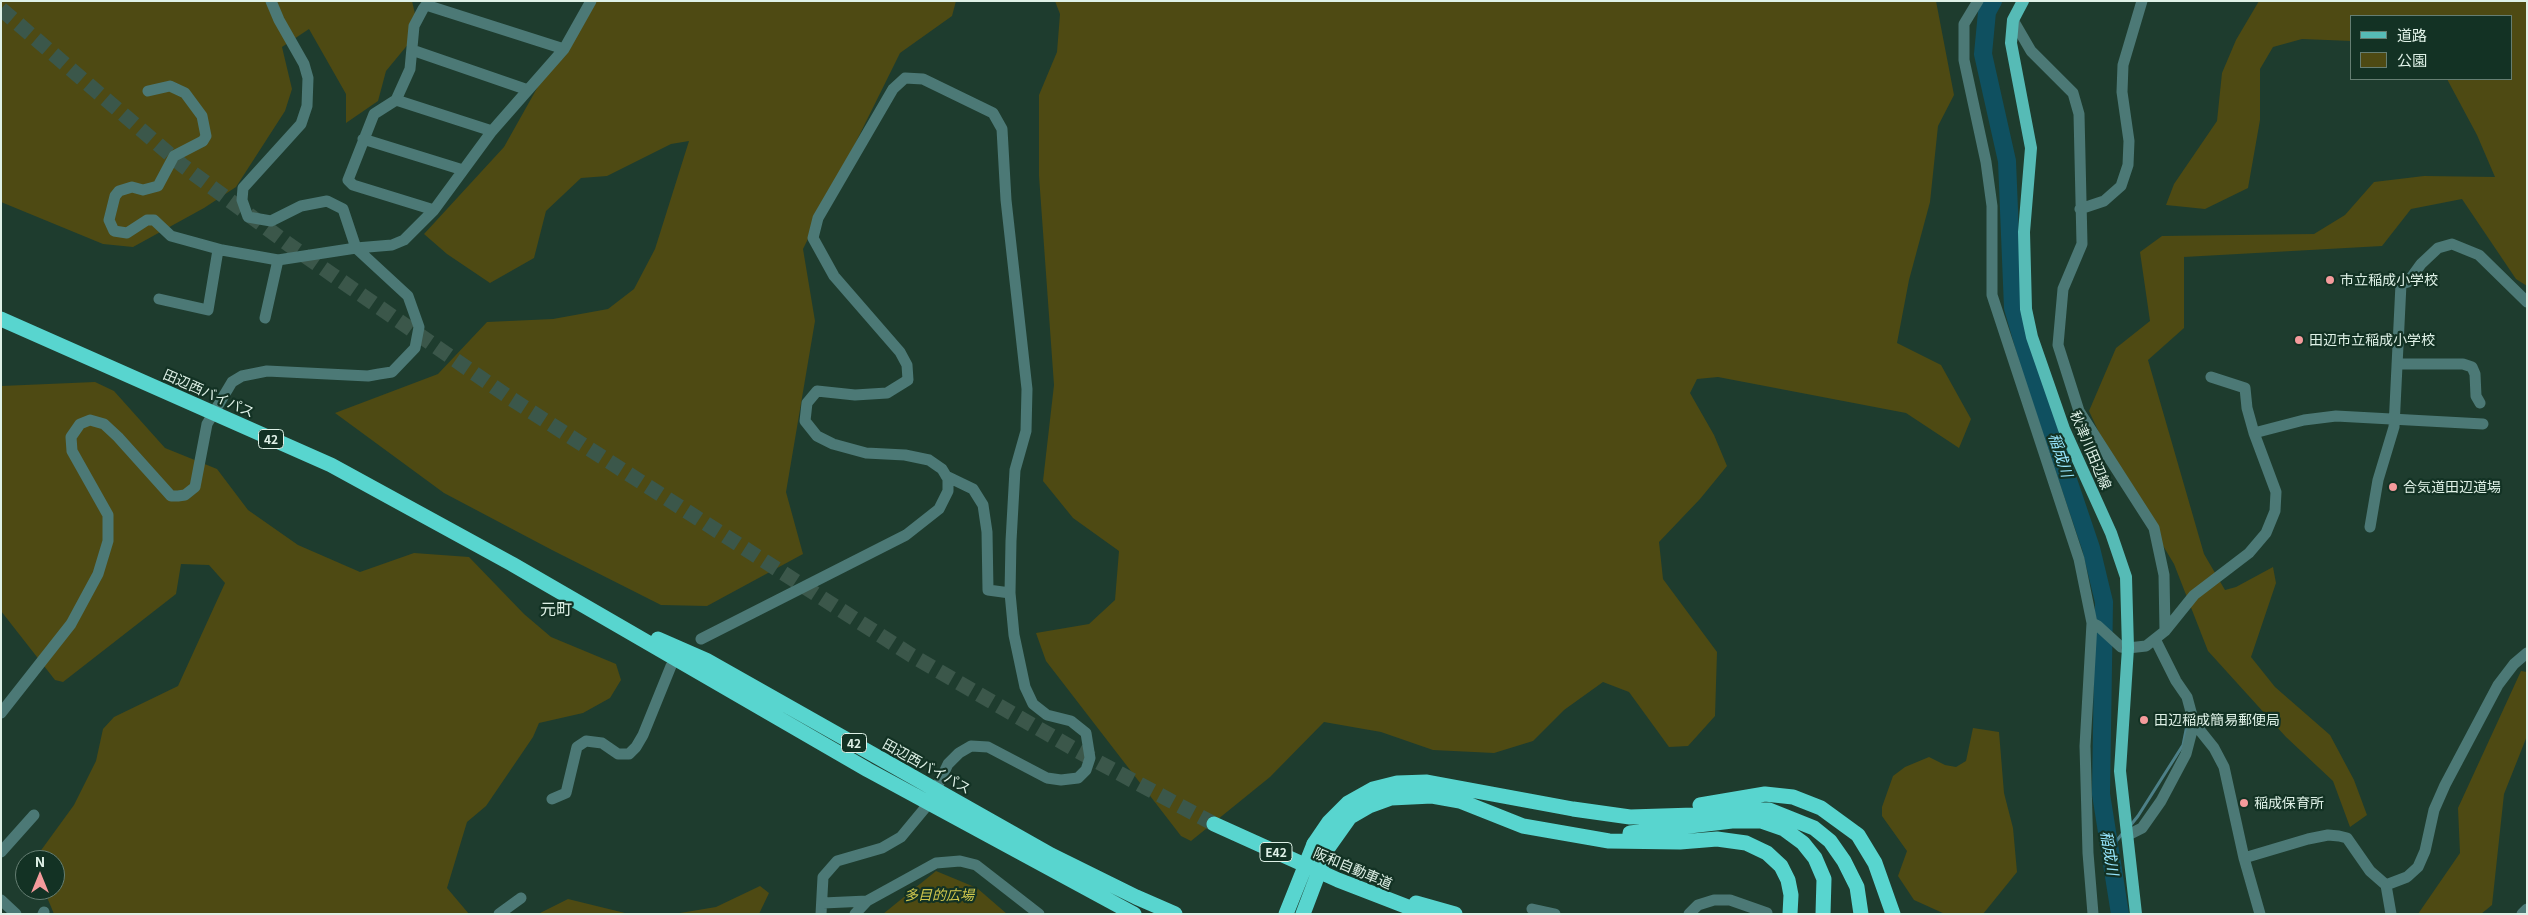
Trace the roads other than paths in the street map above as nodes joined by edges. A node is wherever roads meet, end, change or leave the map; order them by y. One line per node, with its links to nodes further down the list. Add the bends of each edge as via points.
1 (271, 1): 17 (street, via 304,64 308,78 307,106 301,124 243,188 242,200 248,217 271,221 301,206 327,201 343,209)
2 (591, 1): 7 (street)
3 (1978, 1): 34 (street, via 1964,24 1964,60 1992,206 1992,295 2079,559)
4 (2023, 1): 6 (main road, 秋津川田辺線)
5 (2142, 1): 15 (street, via 2124,65 2122,92 2129,140 2128,165 2121,186 2104,201)
6 (2013, 20): 15 (street, via 2031,51 2073,93 2079,114); 38 (main road, 秋津川田辺線, via 2011,43 2031,148 2024,232 2026,308 2032,337 2064,429 2111,532 2126,577)
7 (564, 49): 8 (street, via 426,5 414,26); 9 (street)
8 (412, 50): 9 (street); 11 (street, via 410,69)
9 (528, 90): 12 (street)
10 (148, 91): 19 (street, via 170,86 185,92 202,116 206,136 203,141 174,156 158,186 143,190 132,186 120,191 113,204 110,226 114,231 127,233 147,220 154,220 171,236)
11 (396, 100): 12 (street); 13 (street, via 374,114)
12 (492, 131): 14 (street)
13 (363, 139): 14 (street); 16 (street, via 348,180 354,185)
14 (463, 170): 16 (street)
15 (2080, 208): 35 (street, via 2082,244 2063,288 2058,344 2079,411 2154,528 2164,575)
16 (434, 210): 17 (street, via 404,240 384,246)
17 (356, 248): 19 (street); 27 (street, via 402,287 413,305 418,340 409,356 392,372 368,376 253,372 232,382)
18 (218, 250): 20 (street, via 208,310)
19 (278, 260): 22 (street)
20 (159, 299)
21 (2527, 302): 24 (street, via 2479,254 2452,244 2438,248 2408,282 2401,284)
22 (265, 318)
23 (1, 319): 27 (highway, 田辺西バイパス / 42)
24 (2397, 364): 26 (street, via 2463,364 2472,367); 28 (street)
25 (2211, 377): 30 (street, via 2245,388)
26 (2480, 403)
27 (215, 414): 41 (street, via 208,424 195,487 178,496 171,496 104,424 90,420 80,424 71,436 72,451 108,514 108,541 98,574 71,624); 43 (highway, 田辺西バイパス / 42, via 331,465 531,575 868,770)
28 (2394, 420): 29 (street); 30 (street, via 2336,416 2304,420); 32 (street)
29 (2483, 424)
30 (2254, 433): 35 (street, via 2276,492 2275,511 2266,533 2249,553 2194,595)
31 (946, 476): 33 (street, via 973,489 983,505 988,590); 33 (street, via 942,468 929,460 833,444 817,436 805,420 808,403 817,391 855,395 887,393 908,380 907,365 900,352 834,276 813,238 818,218 847,165 893,89 905,78 923,78 993,113 1002,129 1006,200 1027,389 1026,431 1015,470); 36 (street, via 948,491 939,509 906,535)
32 (2370, 527)
33 (1010, 593): 43 (street, via 1014,635 1025,687 1033,704 1047,715 1071,721 1086,733 1090,758 1086,770 1078,778 1047,778 988,747 972,746 948,764)
34 (2095, 624): 38 (street); 78 (street, via 2085,746)
35 (2165, 631): 37 (street)
36 (701, 639)
37 (2155, 639): 38 (street, via 2146,646); 42 (street, via 2187,697)
38 (2124, 647): 49 (main road, 秋津川田辺線, via 2120,772)
39 (2527, 653): 54 (street, via 2498,685 2444,785 2418,867 2407,877)
40 (671, 666): 44 (street, via 636,748 629,754 618,754 602,743 586,741 576,748 566,793)
41 (1, 713)
42 (2194, 724): 49 (street, via 2186,754 2161,801 2142,828); 52 (street, via 2214,748 2224,768)
43 (933, 796): 58 (street, via 901,837 882,848 837,862 822,877); 66 (highway, 田辺西バイパス / 42); 67 (highway, 田辺西バイパス / 42)
44 (552, 800)
45 (1493, 814): 50 (highway, via 1432,796 1391,798 1350,817); 74 (highway, via 1523,826 1609,841 1716,839 1746,843 1766,853 1781,866 1791,895); 75 (highway, via 1615,833 1732,821 1760,822 1784,829 1803,843 1815,858 1824,880)
46 (34, 815): 51 (street)
47 (1655, 815): 50 (highway, via 1630,817 1427,782 1397,783 1373,789 1348,803 1329,822); 76 (highway, via 1769,810 1814,828 1830,841 1844,861 1857,887); 77 (highway, via 1765,794 1793,797 1821,808 1858,835 1875,864)
48 (1214, 824): 53 (highway, 阪和自動車道 / E42)
49 (2128, 835): 79 (main road, 秋津川田辺線)
50 (1321, 846): 68 (highway, bridge); 69 (highway, bridge)
51 (1, 852)
52 (2244, 858): 54 (street, via 2308,839 2339,836 2347,838 2370,871); 80 (street)
53 (1338, 880): 70 (highway, 阪和自動車道 / E42); 71 (highway)
54 (2386, 885): 81 (street)
55 (520, 898): 63 (street)
56 (1, 900): 62 (street)
57 (867, 901): 58 (street); 64 (street); 65 (street, via 936,863 960,861 976,865)
58 (822, 908)
59 (2527, 909): 82 (street)
60 (1532, 910): 72 (street)
61 (1767, 913): 73 (street, via 1730,900 1714,900 1698,905)
62 (16, 914)
63 (499, 914)
64 (855, 914)
65 (1039, 914)
66 (1134, 914)
67 (1175, 914)
68 (1286, 914)
69 (1303, 914)
70 (1426, 914)
71 (1455, 914)
72 (1555, 914)
73 (1689, 914)
74 (1790, 914)
75 (1823, 914)
76 (1861, 914)
77 (1892, 914)
78 (2093, 914)
79 (2136, 914)
80 (2260, 914)
81 (2390, 914)
82 (2522, 914)

